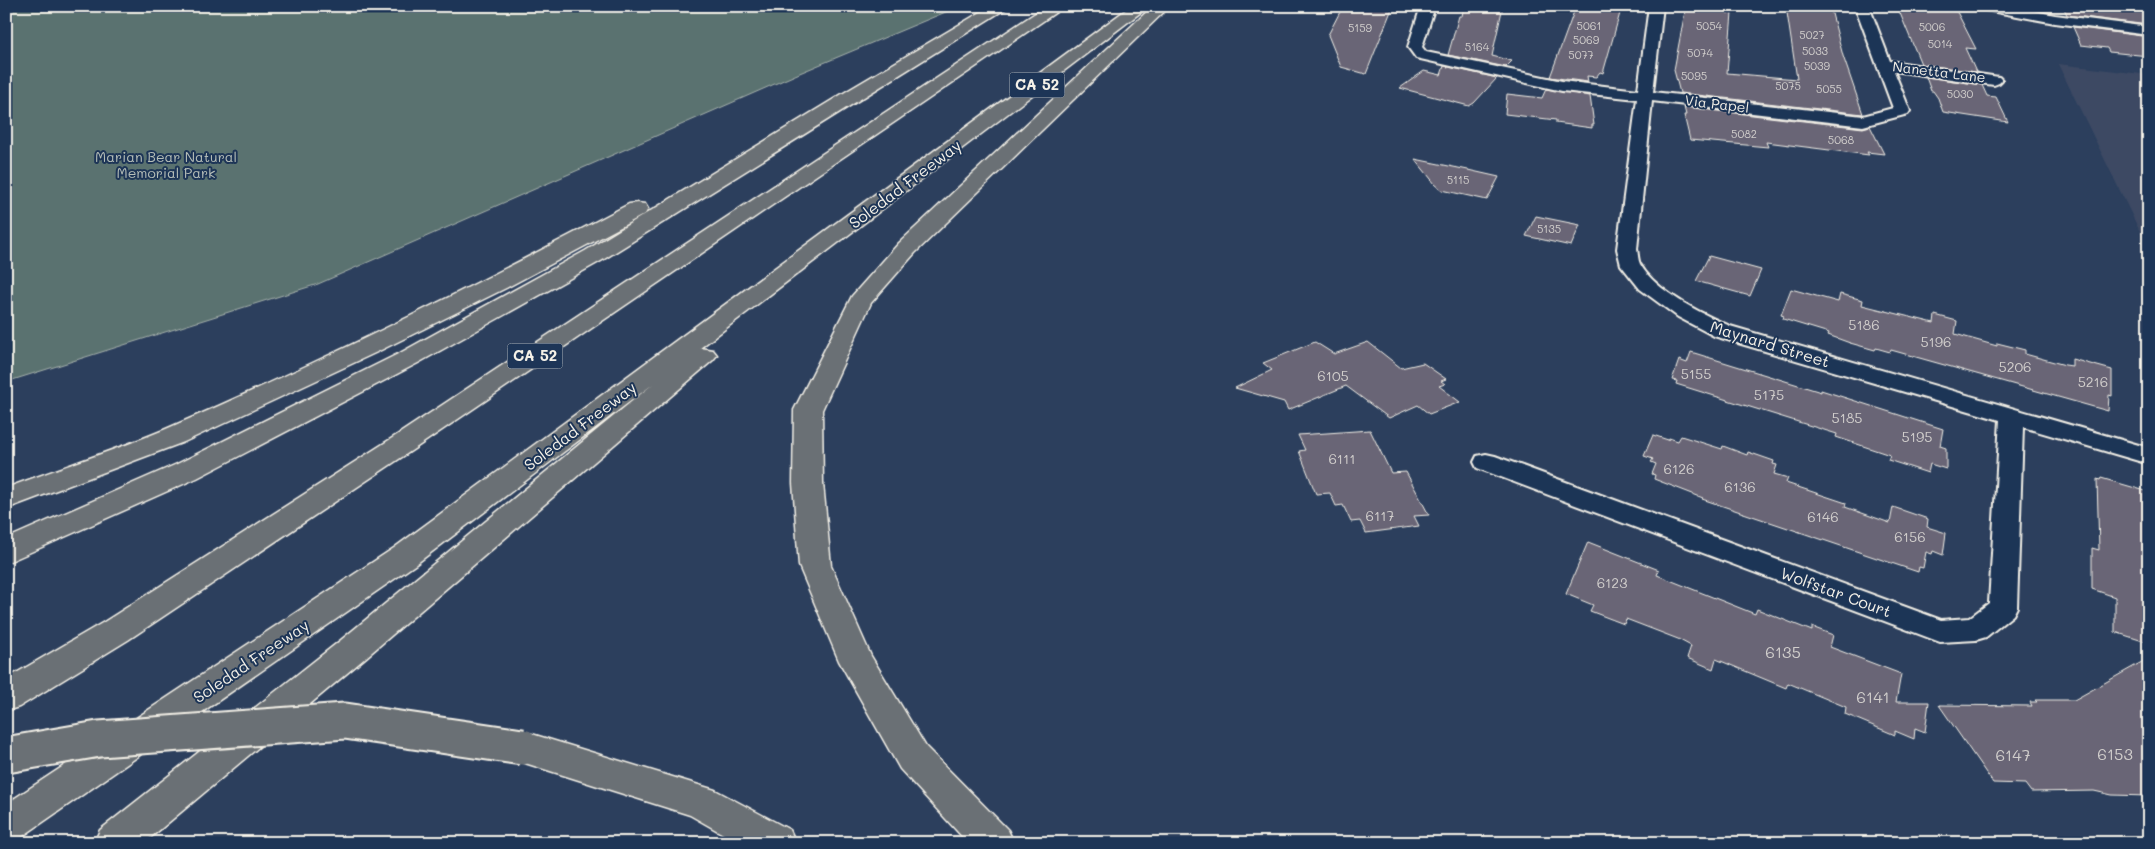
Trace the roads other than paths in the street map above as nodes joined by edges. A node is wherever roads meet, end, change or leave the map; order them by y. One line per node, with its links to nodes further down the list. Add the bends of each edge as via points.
1 (1002, 6): 12 (highway)
2 (1057, 6): 20 (highway, CA 52, via 407,441 116,631)
3 (1141, 6): 14 (highway, Soledad Freeway / CA 52)
4 (1162, 6): 25 (highway, via 907,248 860,301 808,410 808,482 815,566 856,661 913,758)
5 (1428, 6): 13 (street, Via Papel, via 1415,47 1422,55 1562,86)
6 (1656, 6): 13 (street, Maynard Street)
7 (1862, 6): 10 (street, Via Papel)
8 (1985, 6): 9 (street)
9 (2149, 31)
10 (1884, 65): 11 (street, Nanetta Lane); 13 (street, Via Papel, via 1902,112 1863,122)
11 (1994, 80)
12 (853, 95): 18 (highway, via 498,283 368,347 174,436); 19 (highway, via 593,256 409,358 187,471)
13 (1645, 95): 15 (street, Maynard Street, via 1626,249 1630,264 1644,282 1697,321 1722,332)
14 (933, 163): 22 (highway, Soledad Freeway / CA 52, via 405,556); 23 (highway, via 361,643)
15 (2012, 416): 16 (street, Maynard Street); 17 (street, Wolfstar Court, via 2003,607 1976,629 1940,631)
16 (2149, 456)
17 (1486, 462)
18 (9, 498)
19 (11, 550)
20 (6, 697)
21 (6, 755): 24 (highway, bridge, via 99,739 346,721 522,747 701,802)
22 (6, 826)
23 (114, 843)
24 (776, 843)
25 (994, 843)

